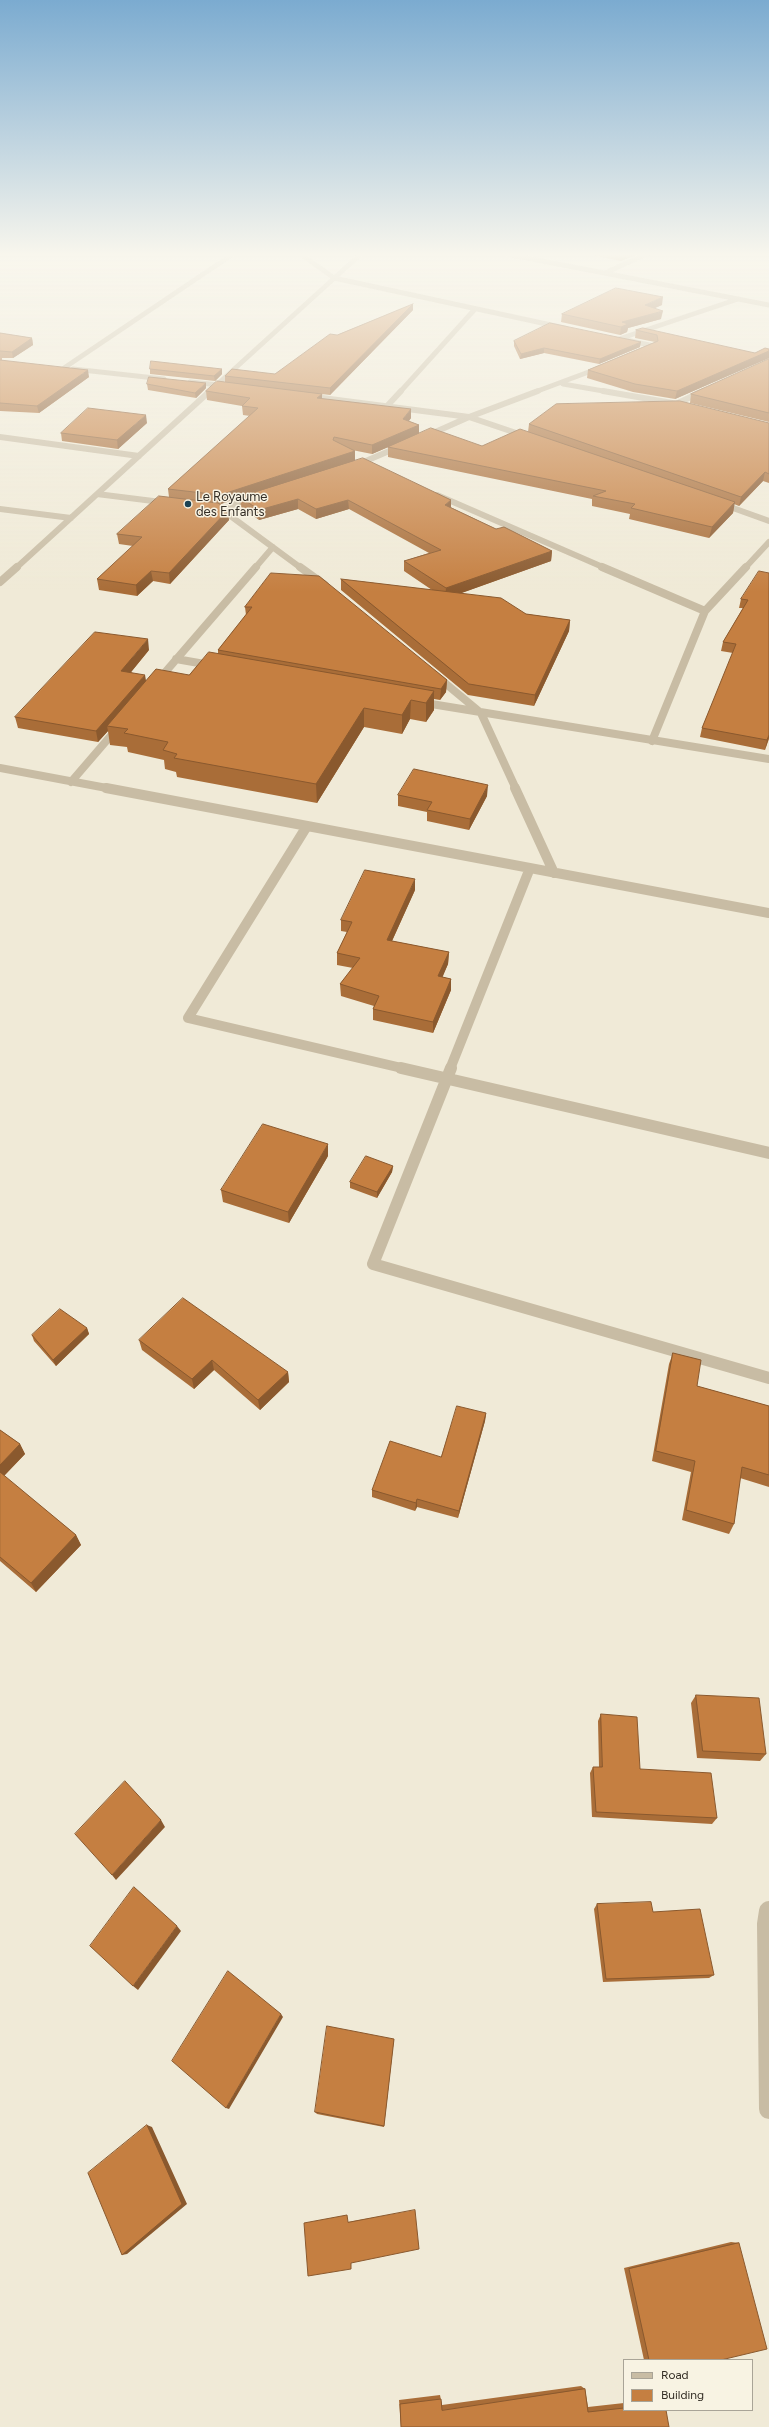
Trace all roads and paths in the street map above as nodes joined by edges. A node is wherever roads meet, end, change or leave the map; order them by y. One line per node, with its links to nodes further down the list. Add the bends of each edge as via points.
1 (68, 365): 6 (street)
2 (239, 365): 10 (street)
3 (424, 365): 15 (street)
4 (605, 366): 9 (street)
5 (57, 367): 6 (street)
6 (64, 368): 7 (street)
7 (171, 380)
8 (187, 382): 10 (street)
9 (563, 384): 14 (street); 17 (street)
10 (217, 385): 11 (street); 22 (street)
11 (233, 387)
12 (712, 387): 14 (street)
13 (302, 395): 15 (street)
14 (676, 404): 16 (street)
15 (388, 405): 17 (street)
16 (690, 408)
17 (469, 417): 19 (street); 20 (street)
18 (0, 437): 22 (street)
19 (420, 438)
20 (534, 440)
21 (406, 445): 23 (street)
22 (139, 456): 27 (street)
23 (363, 463): 24 (street); 25 (street)
24 (370, 466)
25 (348, 468)
26 (429, 491): 40 (street)
27 (97, 494): 30 (street); 34 (street)
28 (266, 494): 33 (street)
29 (710, 500): 35 (street)
30 (175, 503)
31 (206, 507): 33 (street)
32 (0, 509): 34 (street)
33 (221, 509): 37 (street)
34 (71, 518): 38 (street)
35 (769, 521)
36 (769, 542): 40 (street)
37 (273, 547): 39 (street); 41 (street)
38 (0, 582)
39 (333, 591)
40 (706, 611): 48 (street)
41 (176, 659): 42 (street); 44 (street)
42 (223, 667)
43 (428, 669): 46 (street)
44 (151, 688)
45 (411, 701): 46 (street)
46 (481, 714): 48 (street); 54 (street)
47 (126, 717): 51 (street)
48 (652, 741): 49 (street)
49 (769, 759)
50 (0, 768): 51 (street)
51 (71, 782): 52 (street)
52 (307, 826): 53 (street); 56 (street, via 188,1018)
53 (530, 868): 54 (street); 56 (street)
54 (554, 873): 55 (street)
55 (769, 913)
56 (446, 1078): 57 (street); 58 (street, via 373,1264)
57 (769, 1154)
58 (769, 1378)
59 (769, 1911): 60 (street)
60 (769, 2109)

